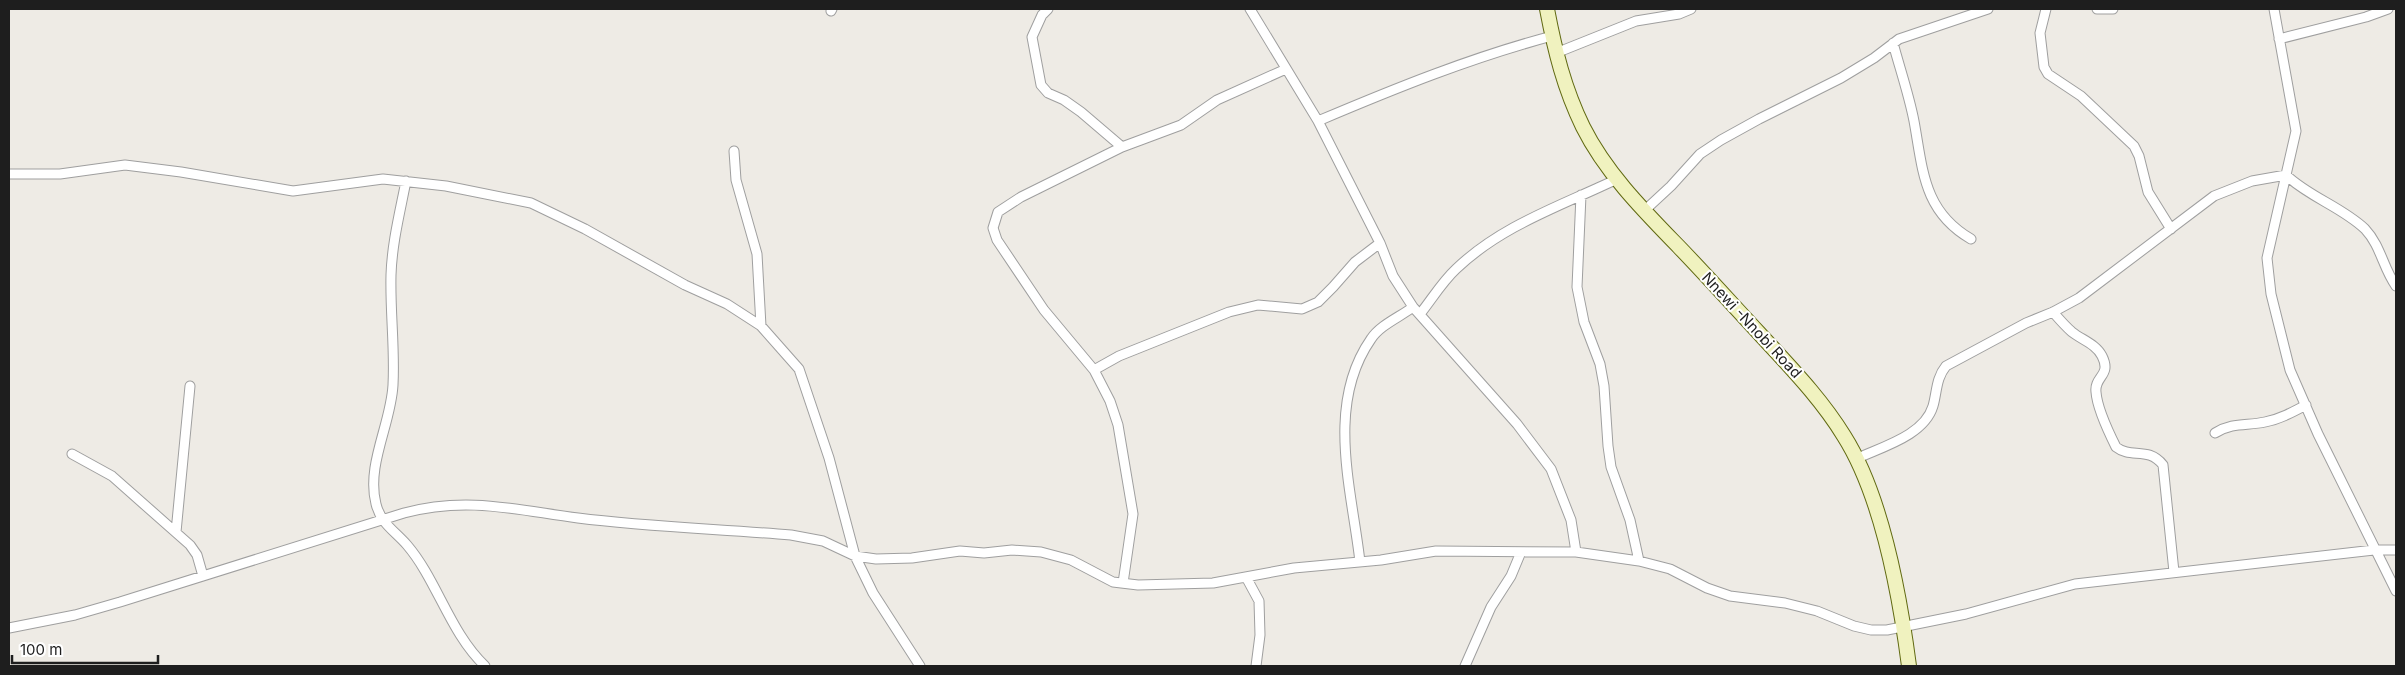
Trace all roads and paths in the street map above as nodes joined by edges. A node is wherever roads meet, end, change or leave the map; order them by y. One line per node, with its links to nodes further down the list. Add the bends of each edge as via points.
1 (1048, 9): 17 (street, via 1032,37 1041,85)
2 (1250, 9): 15 (street)
3 (1547, 9): 11 (main road, Nnewi -Nnobi Road)
4 (1691, 9): 14 (street, via 1636,21)
5 (1988, 9): 13 (street, via 1899,38)
6 (2046, 9): 25 (street, via 2040,33 2044,67 2048,74 2081,96 2134,146 2148,192)
7 (2097, 9): 8 (street)
8 (2113, 9)
9 (2274, 9): 12 (street)
10 (2388, 9): 12 (street)
11 (1552, 36): 14 (main road, Nnewi -Nnobi Road); 16 (street, via 1488,54)
12 (2279, 38): 20 (street, via 2296,131)
13 (1893, 43): 24 (street, via 1842,78 1759,119 1700,154); 26 (street, via 1912,112 1919,158 1930,191 1944,219)
14 (1556, 53): 21 (main road, Nnewi -Nnobi Road, via 1584,128)
15 (1286, 68): 16 (street); 17 (street, via 1222,97 1181,125)
16 (1318, 121): 27 (street)
17 (1122, 147): 33 (street, via 1021,197 998,212 994,220 993,228 998,240 1044,310)
18 (734, 151): 32 (street, via 736,180 757,254)
19 (9, 174): 22 (street, via 60,174 125,165 293,191 382,179)
20 (2286, 175): 25 (street, via 2252,181 2223,192); 28 (street, via 2365,230 2377,245); 35 (street, via 2267,258 2271,294 2290,370)
21 (1617, 179): 23 (street); 24 (main road, Nnewi -Nnobi Road)
22 (406, 182): 32 (street, via 446,186 531,203 727,304); 39 (street, via 391,273 391,404 373,487)
23 (1581, 195): 31 (street, via 1505,231 1457,268); 46 (street, via 1577,287 1584,322 1600,364 1611,467 1630,520)
24 (1644, 212): 38 (main road, Nnewi -Nnobi Road, via 1816,394)
25 (2171, 229): 30 (street, via 2079,298)
26 (1971, 239)
27 (1380, 243): 29 (street, via 1393,276); 33 (street, via 1354,262 1334,288 1318,302 1302,309 1258,305 1229,312 1119,356)
28 (2396, 286)
29 (1413, 307): 31 (street); 47 (street, via 1371,338 1347,393 1346,473 1356,519)
30 (2053, 312): 38 (street, via 2026,322 1946,366 1938,378 1932,408 1925,422 1912,432); 48 (street, via 2073,333 2094,346 2106,364 2106,373 2098,383 2096,393 2116,447 2128,452 2149,453 2163,465)
31 (1420, 314): 44 (street, via 1518,424 1551,469 1571,520)
32 (761, 326): 45 (street, via 799,369 831,466)
33 (1094, 370): 51 (street, via 1118,425 1131,491 1133,514)
34 (190, 386): 40 (street)
35 (2306, 405): 36 (street, via 2275,420 2239,423); 41 (street)
36 (2215, 433)
37 (72, 454): 40 (street, via 112,476)
38 (1856, 459): 53 (main road, Nnewi -Nnobi Road, via 1885,539)
39 (382, 520): 45 (street, via 427,507 467,504 513,507 578,518 791,535 823,541); 49 (street); 55 (street, via 407,545 465,642)
40 (176, 532): 49 (street, via 197,555)
41 (2374, 550): 42 (street); 48 (street); 52 (street)
42 (2396, 550)
43 (1520, 552): 44 (street); 47 (street, via 1436,551); 58 (street)
44 (1576, 552): 46 (street)
45 (855, 556): 51 (street, via 891,560 960,551 1041,552 1071,560 1103,578); 56 (street, via 872,593)
46 (1639, 561): 53 (street, via 1670,569 1730,596 1785,603 1871,630)
47 (1360, 562): 50 (street)
48 (2174, 572): 53 (street, via 2075,584)
49 (203, 576): 54 (street, via 75,615)
50 (1246, 577): 51 (street, via 1181,585); 57 (street, via 1260,602)
51 (1123, 584)
52 (2396, 591)
53 (1904, 627): 59 (main road, Nnewi -Nnobi Road)
54 (9, 628)
55 (485, 666)
56 (920, 666)
57 (1256, 666)
58 (1465, 666)
59 (1909, 666)

